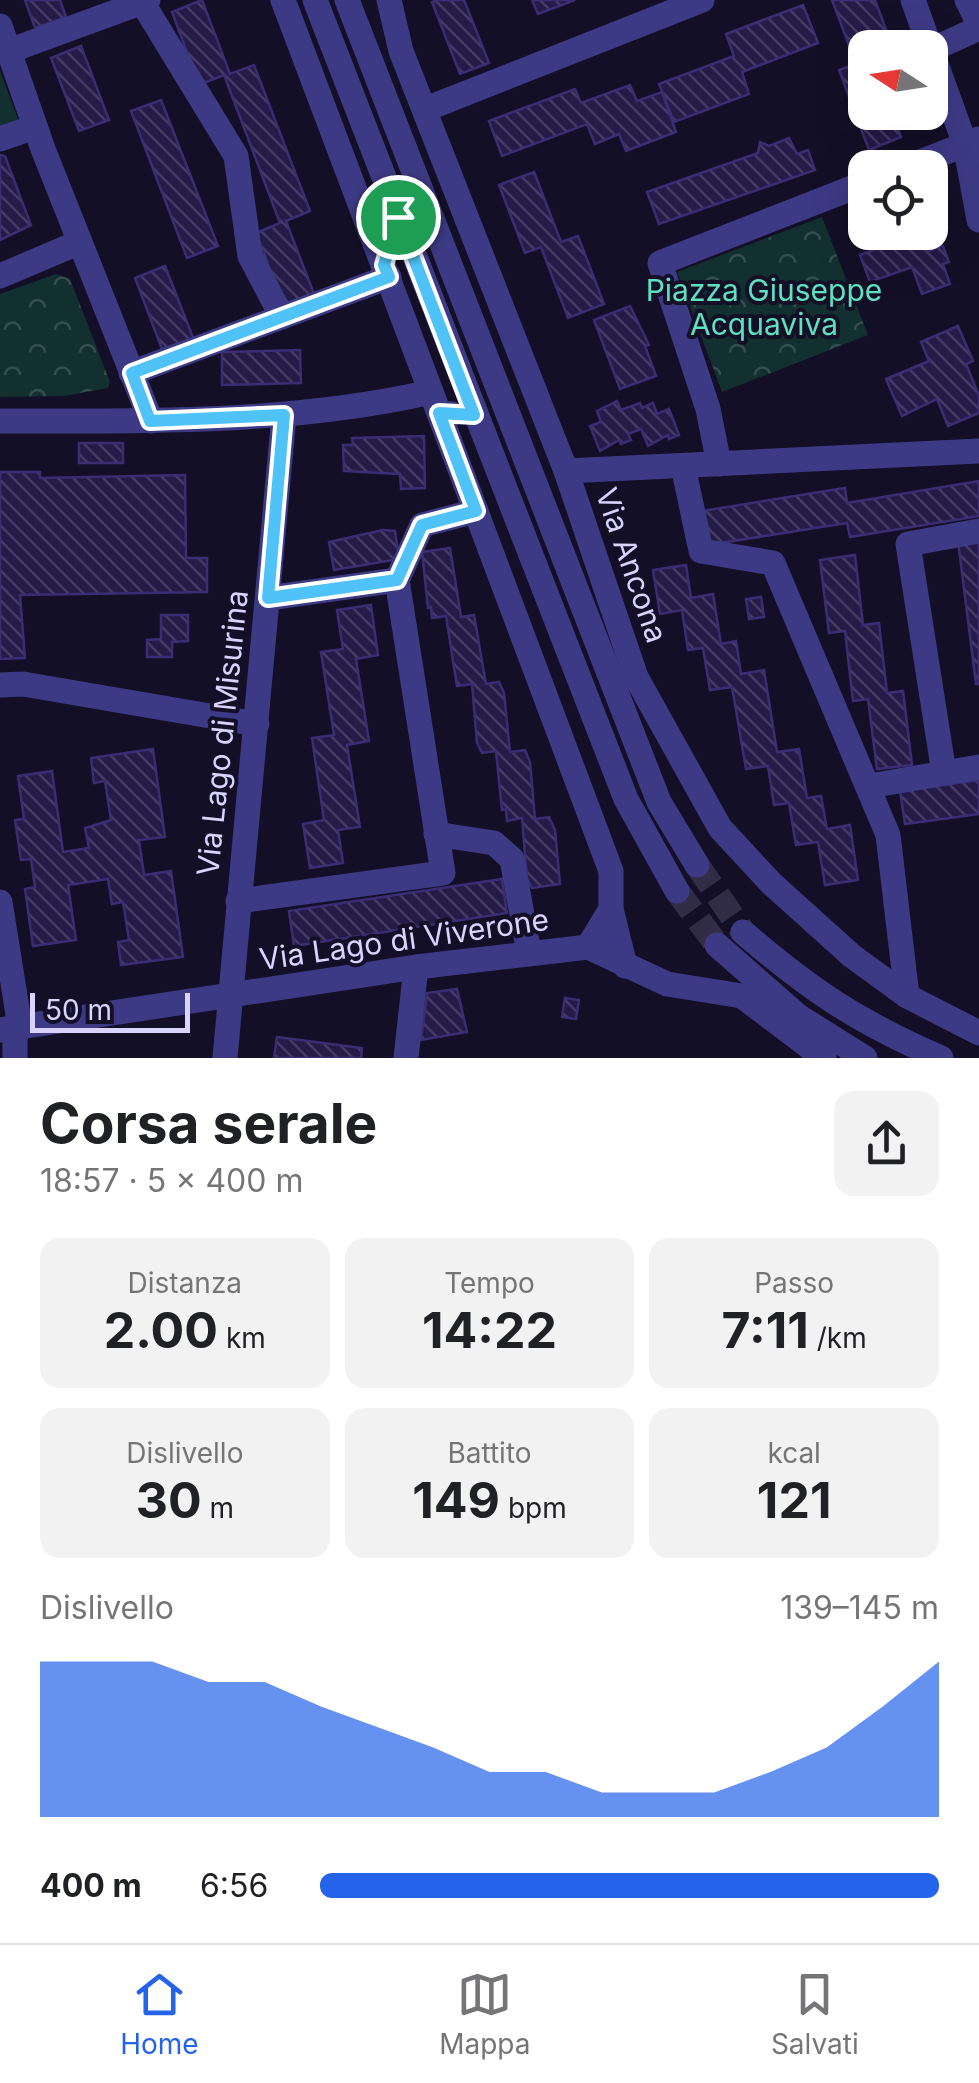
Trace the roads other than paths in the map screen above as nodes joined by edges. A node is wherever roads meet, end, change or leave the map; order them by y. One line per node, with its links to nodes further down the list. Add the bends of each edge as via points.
1 (283, 0): 23 (street)
2 (315, 0): 20 (street)
3 (347, 0): 28 (street, Via Ancona)
4 (389, 0): 14 (street, Via Ancona, via 401,52)
5 (702, 0): 14 (street)
6 (913, 0): 10 (street)
7 (967, 0): 9 (street)
8 (145, 1): 11 (street); 25 (street, via 236,156 250,256)
9 (979, 26): 12 (street)
10 (924, 30)
11 (4, 38): 15 (street)
12 (948, 42)
13 (948, 88): 17 (street)
14 (426, 110): 27 (street, Via Ancona)
15 (35, 127): 16 (street); 22 (street)
16 (0, 139)
17 (972, 142): 18 (street); 21 (street)
18 (948, 151)
19 (848, 190): 35 (street, via 660,263 708,408)
20 (398, 217): 23 (street); 31 (street)
21 (979, 220)
22 (80, 242): 24 (street); 26 (street)
23 (387, 271): 25 (street); 29 (street)
24 (0, 276)
25 (282, 317): 26 (street)
26 (132, 373): 33 (street)
27 (534, 386): 28 (street); 37 (street, Via Ancona)
28 (501, 400): 48 (street, Via Ancona, via 659,802)
29 (435, 403): 30 (street); 31 (street); 38 (street)
30 (284, 415): 33 (street); 41 (street, Via Lago di Misurina)
31 (474, 415): 49 (street, via 626,800)
32 (0, 421): 33 (street)
33 (150, 421)
34 (979, 451): 35 (street)
35 (719, 464): 36 (street)
36 (683, 466): 37 (street); 46 (street, via 700,550 773,563)
37 (566, 471): 60 (street, Via Ancona, via 636,677 720,828 852,956)
38 (476, 511): 40 (street, via 422,525); 52 (street, via 611,870)
39 (979, 531): 45 (street, via 908,544)
40 (397, 580): 41 (street); 47 (street, Via Lago di Misurina)
41 (268, 598): 43 (street, Via Lago di Misurina)
42 (0, 685): 43 (street)
43 (258, 724): 50 (street, Via Lago di Misurina)
44 (979, 768): 45 (street)
45 (944, 773): 46 (street)
46 (870, 786): 60 (street, via 888,834)
47 (436, 834): 50 (street, Via Lago di Misurina, via 442,873); 56 (street, via 494,842 512,859)
48 (697, 864)
49 (677, 891)
50 (238, 901): 59 (street, Via Lago di Misurina)
51 (0, 902): 61 (street)
52 (610, 909): 55 (street, Via Lago di Viverone); 58 (street)
53 (743, 932): 68 (street, via 809,989)
54 (717, 945): 67 (street, via 798,1016)
55 (588, 947): 56 (street, Via Lago di Viverone); 58 (street)
56 (529, 954): 57 (street, Via Lago di Viverone)
57 (416, 966): 59 (street, Via Lago di Viverone); 65 (street)
58 (625, 966): 66 (street, via 666,984 742,996)
59 (228, 996): 61 (street, Via Lago di Viverone); 64 (street, Via Lago di Misurina)
60 (907, 996): 62 (street, Via Ancona)
61 (12, 1029): 63 (street)
62 (979, 1033)
63 (15, 1058)
64 (225, 1058)
65 (406, 1058)
66 (824, 1058)
67 (865, 1058)
68 (941, 1058)

